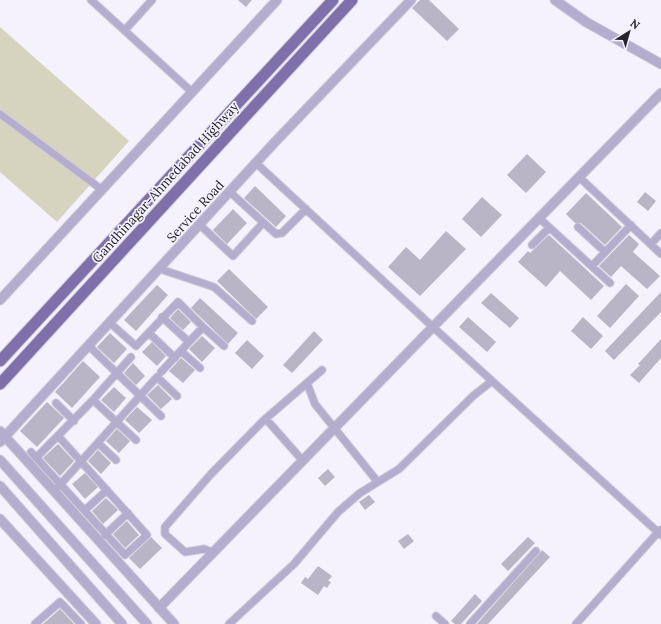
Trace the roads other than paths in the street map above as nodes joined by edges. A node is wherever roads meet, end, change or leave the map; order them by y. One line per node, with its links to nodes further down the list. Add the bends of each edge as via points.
1 (91, 0): 8 (street)
2 (152, 0): 8 (street)
3 (277, 0): 10 (street)
4 (333, 0): 45 (main road)
5 (352, 0): 52 (main road, Gandhinagar-Ahmedabad Highway)
6 (411, 0): 13 (street, Service Road)
7 (556, 0): 9 (street, via 586,22)
8 (125, 30): 10 (street)
9 (661, 64)
10 (192, 92): 15 (street)
11 (661, 93): 14 (street)
12 (0, 114): 15 (street)
13 (256, 163): 16 (street, Service Road); 17 (street)
14 (579, 177): 18 (street); 21 (street)
15 (101, 189): 32 (street)
16 (230, 192): 19 (street); 20 (street, Service Road)
17 (306, 209): 19 (street, via 280,234 273,233); 37 (street)
18 (539, 218): 23 (street); 37 (street)
19 (263, 223): 20 (street, via 233,256)
20 (200, 225): 30 (street, Service Road)
21 (631, 225): 25 (street); 27 (street)
22 (578, 227): 27 (street)
23 (550, 228): 26 (street); 29 (street)
24 (661, 233): 25 (street)
25 (651, 244): 28 (street)
26 (532, 245)
27 (605, 252): 29 (street)
28 (661, 254)
29 (592, 266): 31 (street)
30 (160, 269): 34 (street, via 214,287); 35 (street, Service Road)
31 (610, 283)
32 (0, 300)
33 (162, 318): 36 (street, via 178,302); 38 (street); 39 (street)
34 (252, 321)
35 (110, 323): 38 (street, via 136,346); 40 (street, Service Road)
36 (203, 327): 39 (street); 41 (street)
37 (434, 328): 50 (street); 61 (street)
38 (149, 332): 44 (street)
39 (189, 342): 42 (street)
40 (89, 346): 49 (street); 62 (street, Service Road)
41 (224, 346)
42 (181, 351): 44 (street); 46 (street)
43 (131, 357): 49 (street)
44 (174, 358): 48 (street)
45 (0, 361)
46 (200, 368)
47 (322, 370): 51 (street)
48 (161, 372)
49 (117, 373): 53 (street); 55 (street)
50 (492, 381): 72 (street, via 473,396 399,469); 81 (street)
51 (307, 383): 58 (street); 61 (street, via 315,404)
52 (0, 384)
53 (139, 396): 54 (street, via 157,377); 57 (street); 60 (street)
54 (177, 396)
55 (93, 400): 59 (street); 60 (street)
56 (56, 403): 59 (street)
57 (161, 416)
58 (266, 419): 71 (street); 84 (street, via 211,474 165,527 165,534 182,550 187,552 204,549)
59 (74, 421): 63 (street)
60 (117, 422): 64 (street); 65 (street)
61 (334, 428): 71 (street); 72 (street)
62 (1, 437): 77 (street)
63 (59, 437): 67 (street); 70 (street)
64 (136, 440)
65 (98, 443): 69 (street); 70 (street)
66 (31, 452): 67 (street)
67 (36, 458): 73 (street)
68 (0, 460): 91 (street)
69 (116, 460)
70 (82, 461): 73 (street); 76 (street)
71 (302, 461): 84 (street)
72 (377, 481): 93 (street, via 338,512 294,564)
73 (60, 483): 75 (street); 77 (street)
74 (0, 486): 90 (street)
75 (66, 489): 77 (street); 78 (street)
76 (107, 490): 78 (street); 79 (street)
77 (56, 494): 85 (street)
78 (85, 510): 82 (street)
79 (128, 513): 82 (street); 82 (street, via 147,535 125,555)
80 (0, 519): 89 (street)
81 (660, 532): 96 (street)
82 (105, 535)
83 (536, 551): 95 (street)
84 (213, 552): 85 (street)
85 (159, 608): 92 (street)
86 (436, 616): 94 (street)
87 (35, 624): 88 (street, via 60,602)
88 (81, 624)
89 (96, 624)
90 (122, 624)
91 (147, 624)
92 (174, 624)
93 (229, 624)
94 (445, 624)
95 (470, 624)
96 (576, 624)

